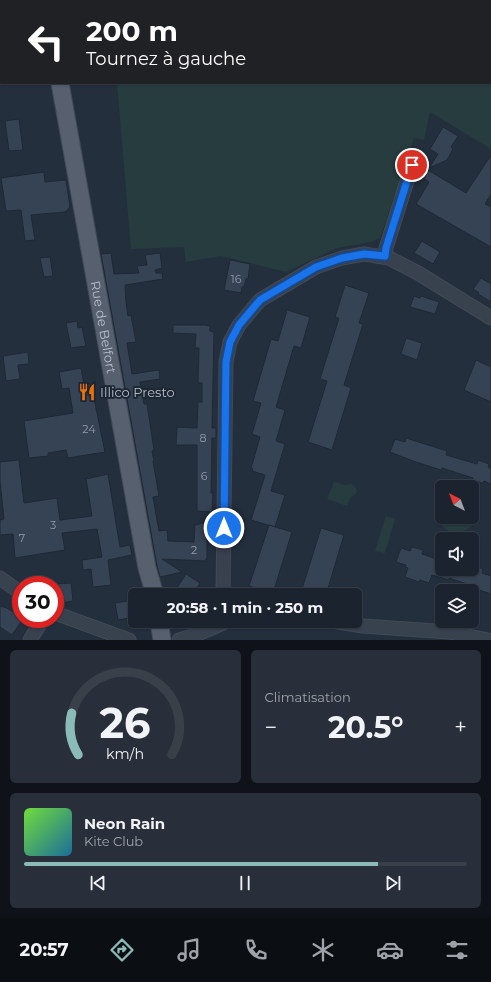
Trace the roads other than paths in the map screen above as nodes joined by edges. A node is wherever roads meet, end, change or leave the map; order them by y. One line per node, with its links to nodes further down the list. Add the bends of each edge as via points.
1 (60, 84): 7 (main road, Rue de Belfort, via 147,568)
2 (412, 165): 3 (street, via 386,248)
3 (387, 257): 4 (street); 8 (street, via 364,254 316,267 260,300 239,325 230,342 226,362)
4 (491, 318)
5 (0, 578): 6 (street)
6 (12, 587)
7 (153, 588)
8 (223, 588)
9 (64, 616): 16 (street)
10 (362, 626): 14 (street)
11 (37, 628): 15 (street)
12 (160, 628): 17 (main road)
13 (211, 628): 18 (street)
14 (396, 634): 19 (street, via 449,632)
15 (30, 640)
16 (129, 640)
17 (162, 640)
18 (179, 640)
19 (488, 640)

